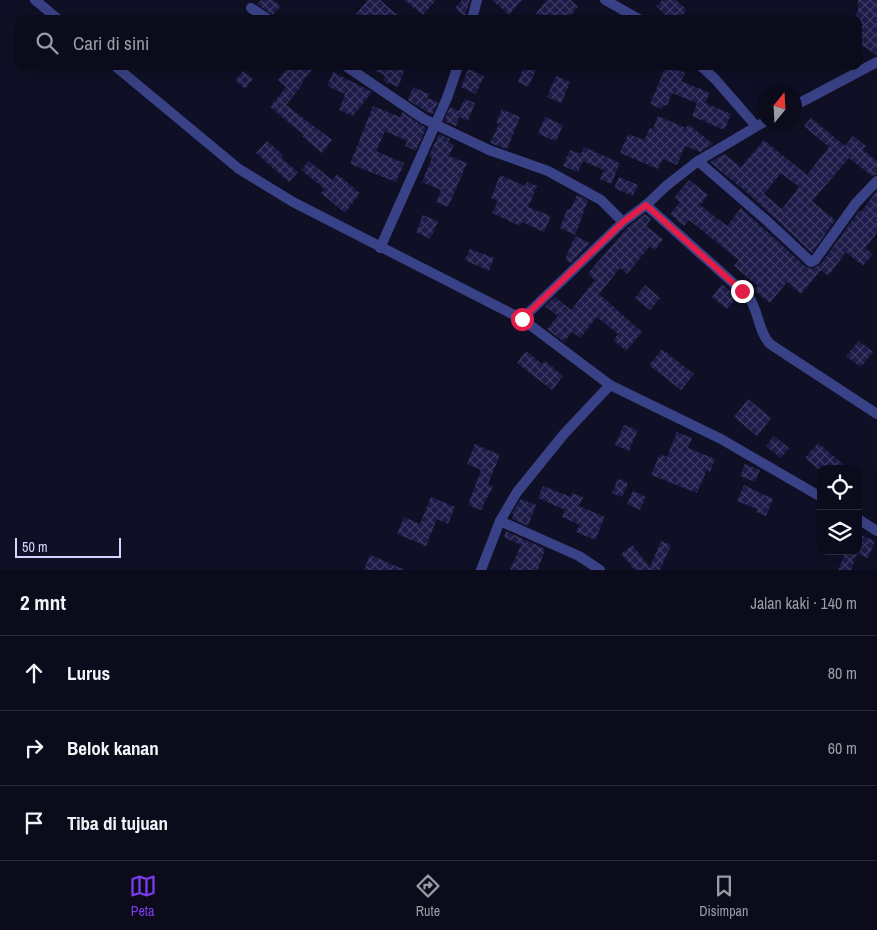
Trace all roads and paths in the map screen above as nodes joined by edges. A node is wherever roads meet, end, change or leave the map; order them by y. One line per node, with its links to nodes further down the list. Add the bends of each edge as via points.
1 (35, 0): 5 (street)
2 (477, 0): 7 (street)
3 (605, 0): 8 (street)
4 (252, 8): 6 (street)
5 (53, 15)
6 (262, 15)
7 (473, 15)
8 (632, 15)
9 (877, 62): 14 (street)
10 (120, 70): 24 (street, via 239,169)
11 (352, 70): 18 (street, via 411,112)
12 (456, 70): 18 (street)
13 (705, 70): 17 (street)
14 (862, 70)
15 (862, 70): 16 (street)
16 (802, 102)
17 (757, 120)
18 (435, 124): 23 (street, via 489,150 548,171 601,200); 24 (street)
19 (757, 126): 20 (street)
20 (698, 161): 21 (street, via 811,262 856,203); 22 (street)
21 (877, 182)
22 (646, 205): 23 (street); 27 (street, via 749,297 770,344)
23 (623, 222): 25 (street)
24 (380, 248): 25 (street)
25 (522, 319): 26 (street)
26 (610, 385): 28 (street, via 722,439); 29 (street, via 564,434 517,492)
27 (877, 414)
28 (817, 495)
29 (500, 521): 32 (street); 33 (street, via 579,556)
30 (862, 522): 31 (street)
31 (877, 531)
32 (481, 570)
33 (600, 570)

